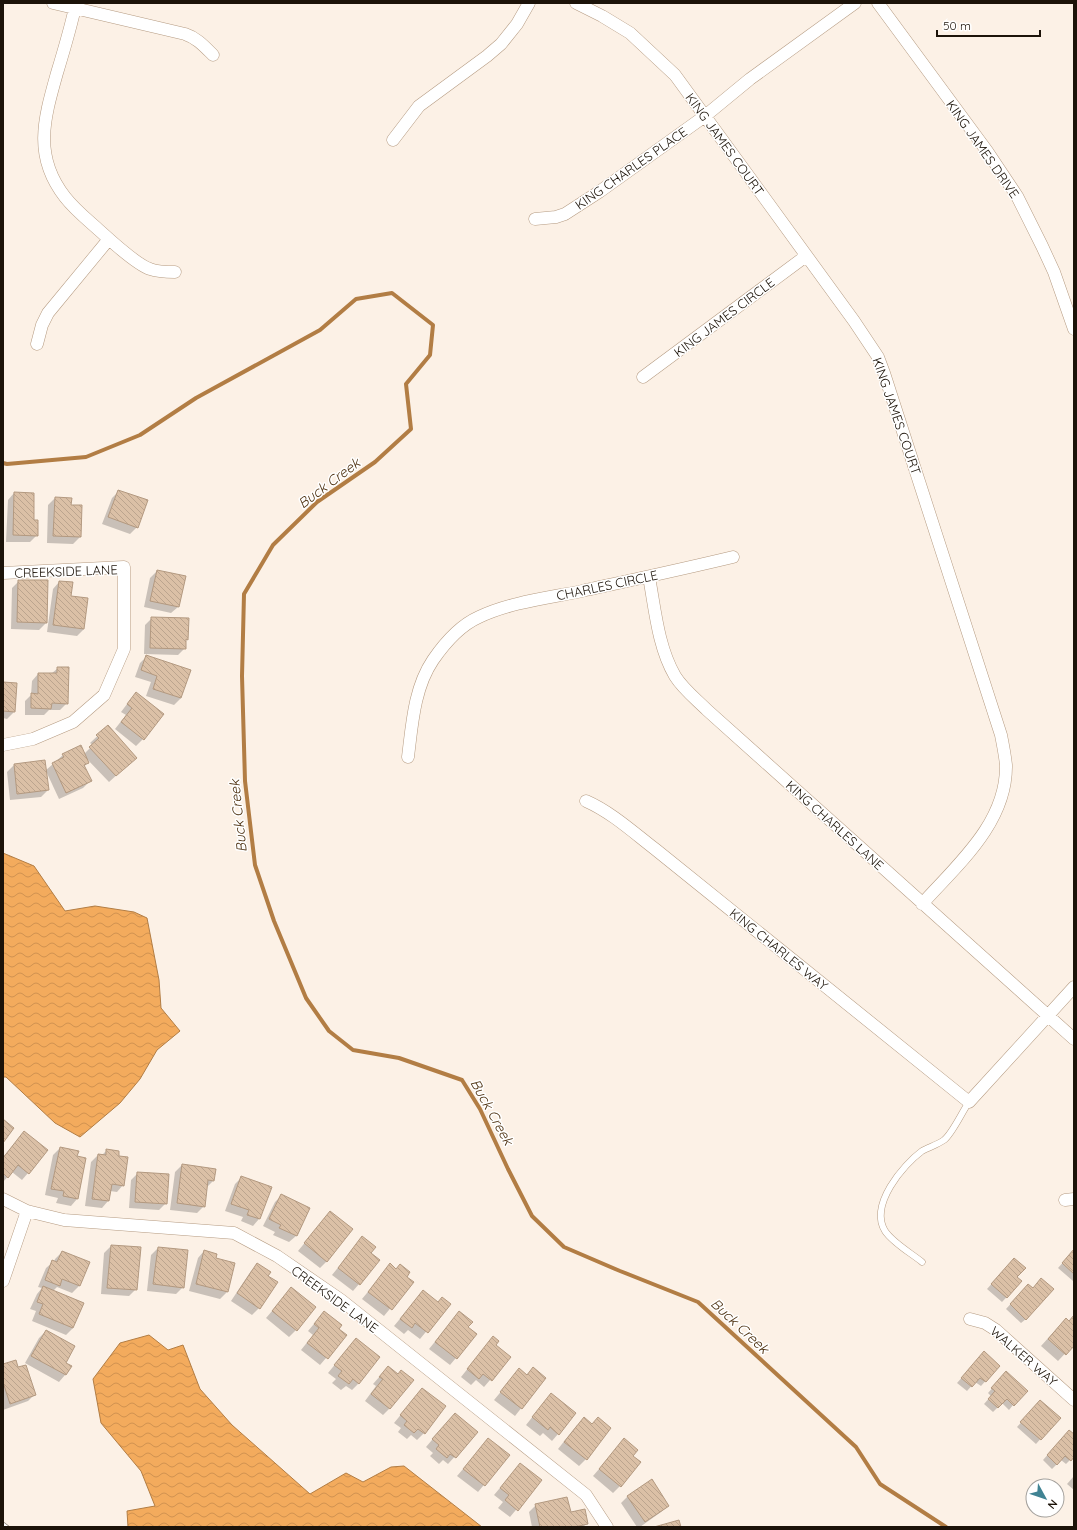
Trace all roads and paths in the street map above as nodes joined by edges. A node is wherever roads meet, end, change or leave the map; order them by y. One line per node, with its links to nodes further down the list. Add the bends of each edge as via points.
1 (53, 3): 6 (street)
2 (529, 3): 9 (street, via 501,44 419,106)
3 (576, 3): 8 (street, KING JAMES COURT, via 630,33 675,75)
4 (855, 3): 8 (street, KING CHARLES PLACE, via 750,79)
5 (878, 3): 14 (street, KING JAMES DRIVE, via 1018,196 1054,272)
6 (76, 5): 7 (street, via 185,34 193,37); 11 (street, via 44,126 45,154 65,197)
7 (213, 55)
8 (705, 116): 10 (street, KING CHARLES PLACE, via 565,214); 12 (street, KING JAMES COURT)
9 (393, 140)
10 (535, 219)
11 (109, 239): 13 (street, via 149,269); 15 (street, via 48,313)
12 (806, 256): 16 (street, KING JAMES CIRCLE); 23 (street, KING JAMES COURT, via 878,357 1001,735 1006,766 1001,798 994,816 974,846)
13 (174, 272)
14 (1074, 330)
15 (37, 344)
16 (643, 377)
17 (733, 557): 19 (street, CHARLES CIRCLE)
18 (3, 573): 20 (street, CREEKSIDE LANE, via 124,567 124,649 104,695 73,722 33,739)
19 (649, 577): 21 (street, CHARLES CIRCLE, via 499,609 460,630 430,666 418,694); 23 (street, KING CHARLES LANE, via 661,639 669,664 684,687)
20 (3, 745)
21 (408, 757)
22 (586, 801): 27 (street, KING CHARLES WAY, via 610,814 655,849)
23 (922, 904): 25 (street, KING CHARLES LANE)
24 (1074, 987): 25 (street)
25 (1049, 1016): 26 (street, KING CHARLES LANE); 27 (street)
26 (1074, 1039)
27 (969, 1102): 30 (lane, via 945,1139 924,1150 900,1173 882,1204 885,1230)
28 (3, 1199): 29 (street, CREEKSIDE LANE)
29 (27, 1211): 31 (street); 34 (street, CREEKSIDE LANE, via 64,1220 234,1233 277,1256 341,1300 586,1495)
30 (922, 1262)
31 (3, 1281)
32 (970, 1319): 33 (street, WALKER WAY, via 985,1323 996,1330)
33 (1074, 1400)
34 (607, 1527)

